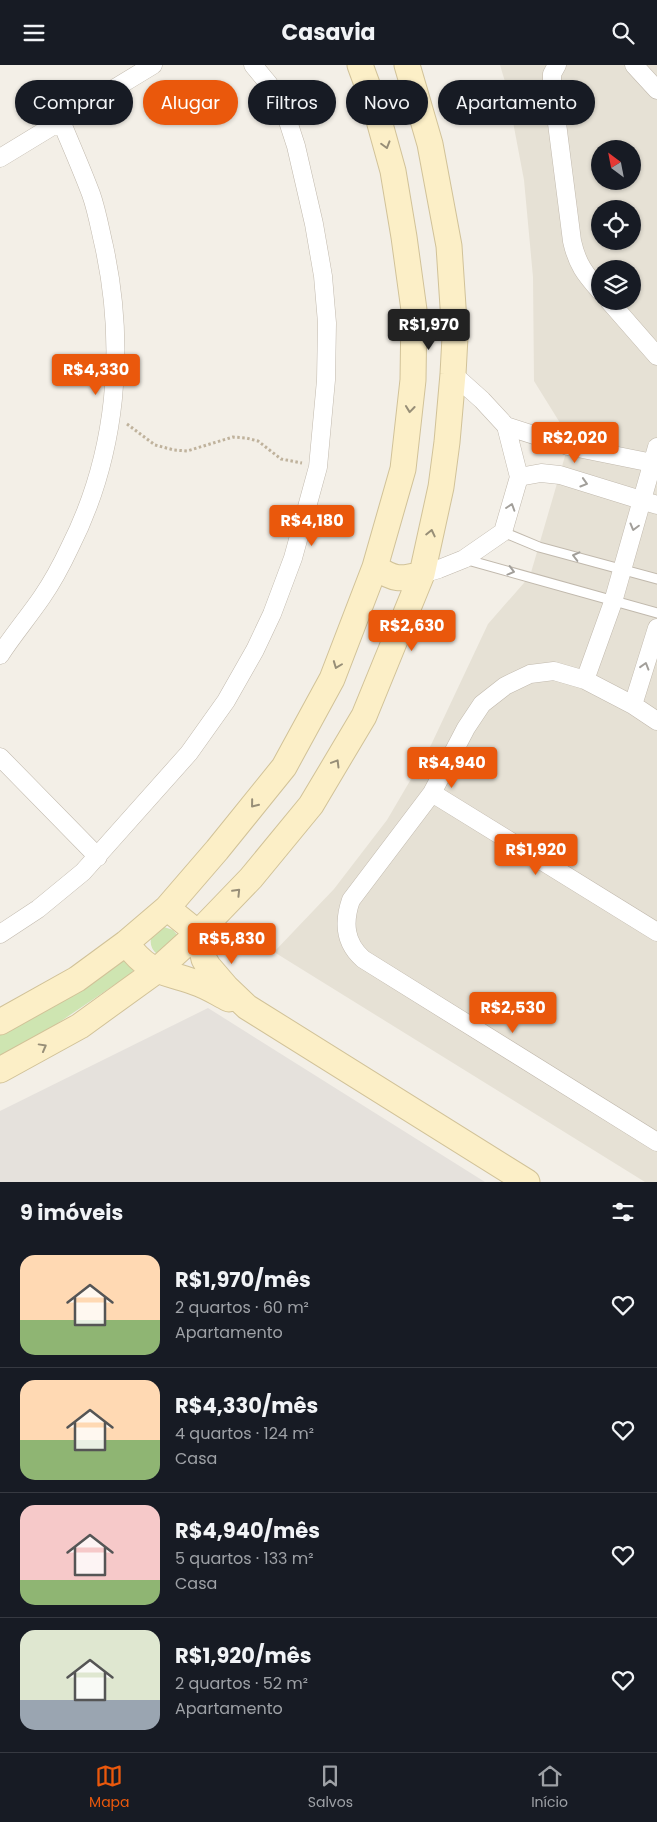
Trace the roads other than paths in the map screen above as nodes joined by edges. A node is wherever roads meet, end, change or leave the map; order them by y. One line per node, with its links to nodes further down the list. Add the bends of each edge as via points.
1 (134, 65): 8 (street)
2 (153, 65): 9 (street)
3 (253, 65): 38 (street, via 283,106 294,138 323,276 327,323 326,380 318,467 293,558 255,650 226,701 189,753)
4 (360, 65): 18 (street, one-way to 18, via 393,171 414,310)
5 (407, 65): 17 (street, via 430,144 449,246 455,337)
6 (556, 65): 14 (street, via 552,84 572,241 574,253)
7 (634, 65): 10 (street)
8 (121, 80)
9 (128, 80)
10 (657, 90)
11 (54, 125): 13 (street)
12 (62, 125): 32 (street, via 91,195 108,263 115,336 112,415 101,467 83,520 43,595)
13 (0, 158)
14 (591, 280)
15 (617, 310): 16 (street)
16 (657, 355)
17 (453, 374): 18 (street, via 433,371); 19 (street); 27 (street, one-way to 17, via 448,442)
18 (413, 380): 25 (street, one-way to 25, via 403,469)
19 (506, 426): 20 (street, via 568,446); 21 (street)
20 (655, 458): 22 (street)
21 (520, 477): 22 (street, one-way to 22, via 541,473 560,475); 23 (street, one-way to 21)
22 (649, 502): 26 (street, one-way to 26)
23 (502, 532): 24 (street); 26 (lane, one-way to 23, via 539,547)
24 (464, 559): 27 (street); 29 (lane, one-way to 29)
25 (375, 567): 27 (street, via 400,579); 39 (street, one-way to 39, via 332,679 284,767)
26 (622, 568): 28 (lane); 29 (street)
27 (422, 574): 42 (street, one-way to 27, via 251,877 311,805 364,716)
28 (657, 579)
29 (613, 602): 30 (lane); 33 (street)
30 (657, 613)
31 (657, 627): 34 (street, one-way to 31)
32 (0, 655)
33 (585, 680): 34 (street); 37 (street, via 554,671 530,674 505,686 482,704)
34 (634, 705): 35 (street)
35 (657, 721)
36 (0, 757): 38 (street)
37 (432, 793): 40 (street); 48 (street, via 351,900 346,913 346,934 356,953)
38 (98, 857): 41 (street, via 38,909)
39 (167, 908): 42 (street); 43 (street)
40 (657, 932)
41 (0, 933)
42 (198, 933): 44 (street); 45 (street, via 208,966)
43 (126, 943): 44 (street); 46 (street, via 77,979)
44 (156, 971): 45 (street, via 194,981); 47 (street, one-way to 44, via 80,1026)
45 (246, 1007): 49 (street)
46 (0, 1022)
47 (0, 1070)
48 (657, 1142)
49 (527, 1182)

